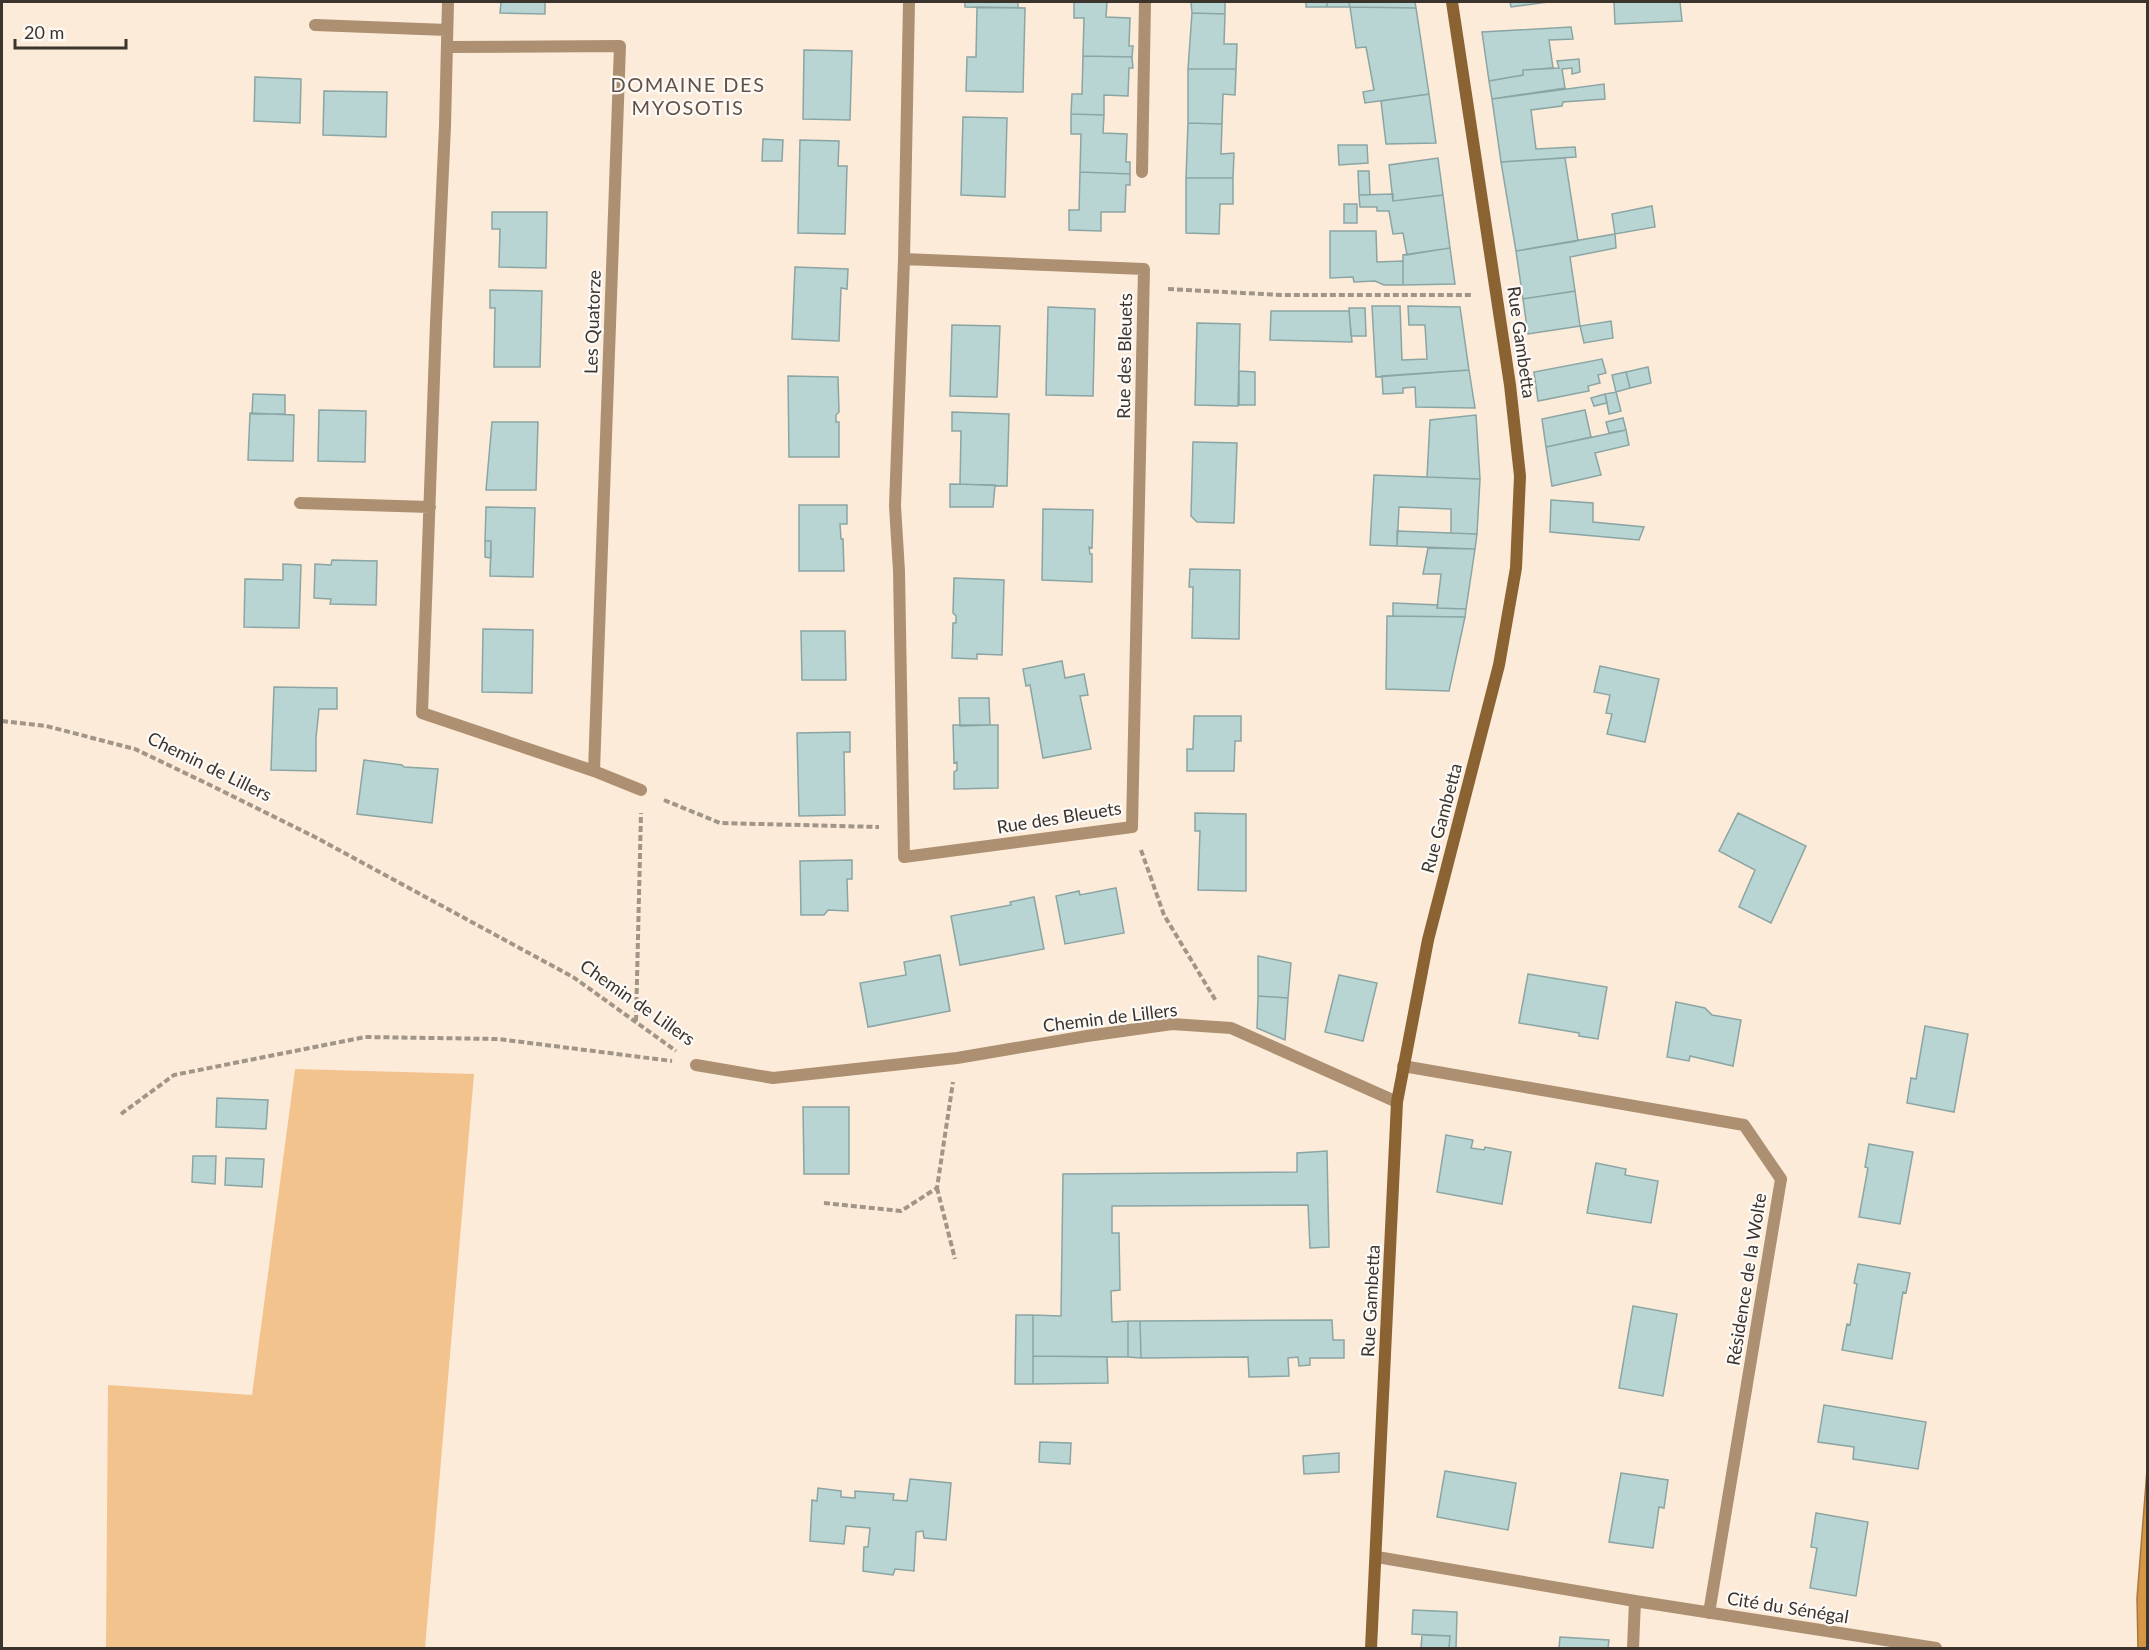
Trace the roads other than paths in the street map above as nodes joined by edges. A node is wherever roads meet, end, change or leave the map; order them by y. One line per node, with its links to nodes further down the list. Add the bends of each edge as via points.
1 (448, 2): 6 (street)
2 (909, 2): 9 (street, Rue des Bleuets)
3 (1145, 2): 8 (street)
4 (1452, 2): 15 (main road, Rue Gambetta, via 1520,476 1516,568 1499,665 1428,940)
5 (315, 25): 6 (street)
6 (447, 30): 7 (street)
7 (447, 47): 11 (street); 12 (street, Les Quatorze, via 620,46)
8 (1142, 172)
9 (904, 259): 9 (street, Rue des Bleuets, via 1144,269 1132,827 904,857 895,506)
10 (300, 503): 11 (street)
11 (430, 507): 12 (street, via 422,713)
12 (594, 771): 13 (street)
13 (641, 790)
14 (696, 1065): 16 (street, Chemin de Lillers, via 773,1078 957,1058 1172,1024 1232,1028)
15 (1403, 1066): 16 (main road, Rue Gambetta); 19 (street, Résidence de la Wolte, via 1744,1125 1781,1179)
16 (1397, 1102): 17 (main road, Rue Gambetta)
17 (1377, 1557): 18 (street, Cité du Sénégal); 20 (main road, Rue Gambetta)
18 (1635, 1601): 19 (street, Cité du Sénégal); 21 (street)
19 (1709, 1613): 22 (street, Cité du Sénégal)
20 (1371, 1648)
21 (1633, 1648)
22 (1936, 1648)

